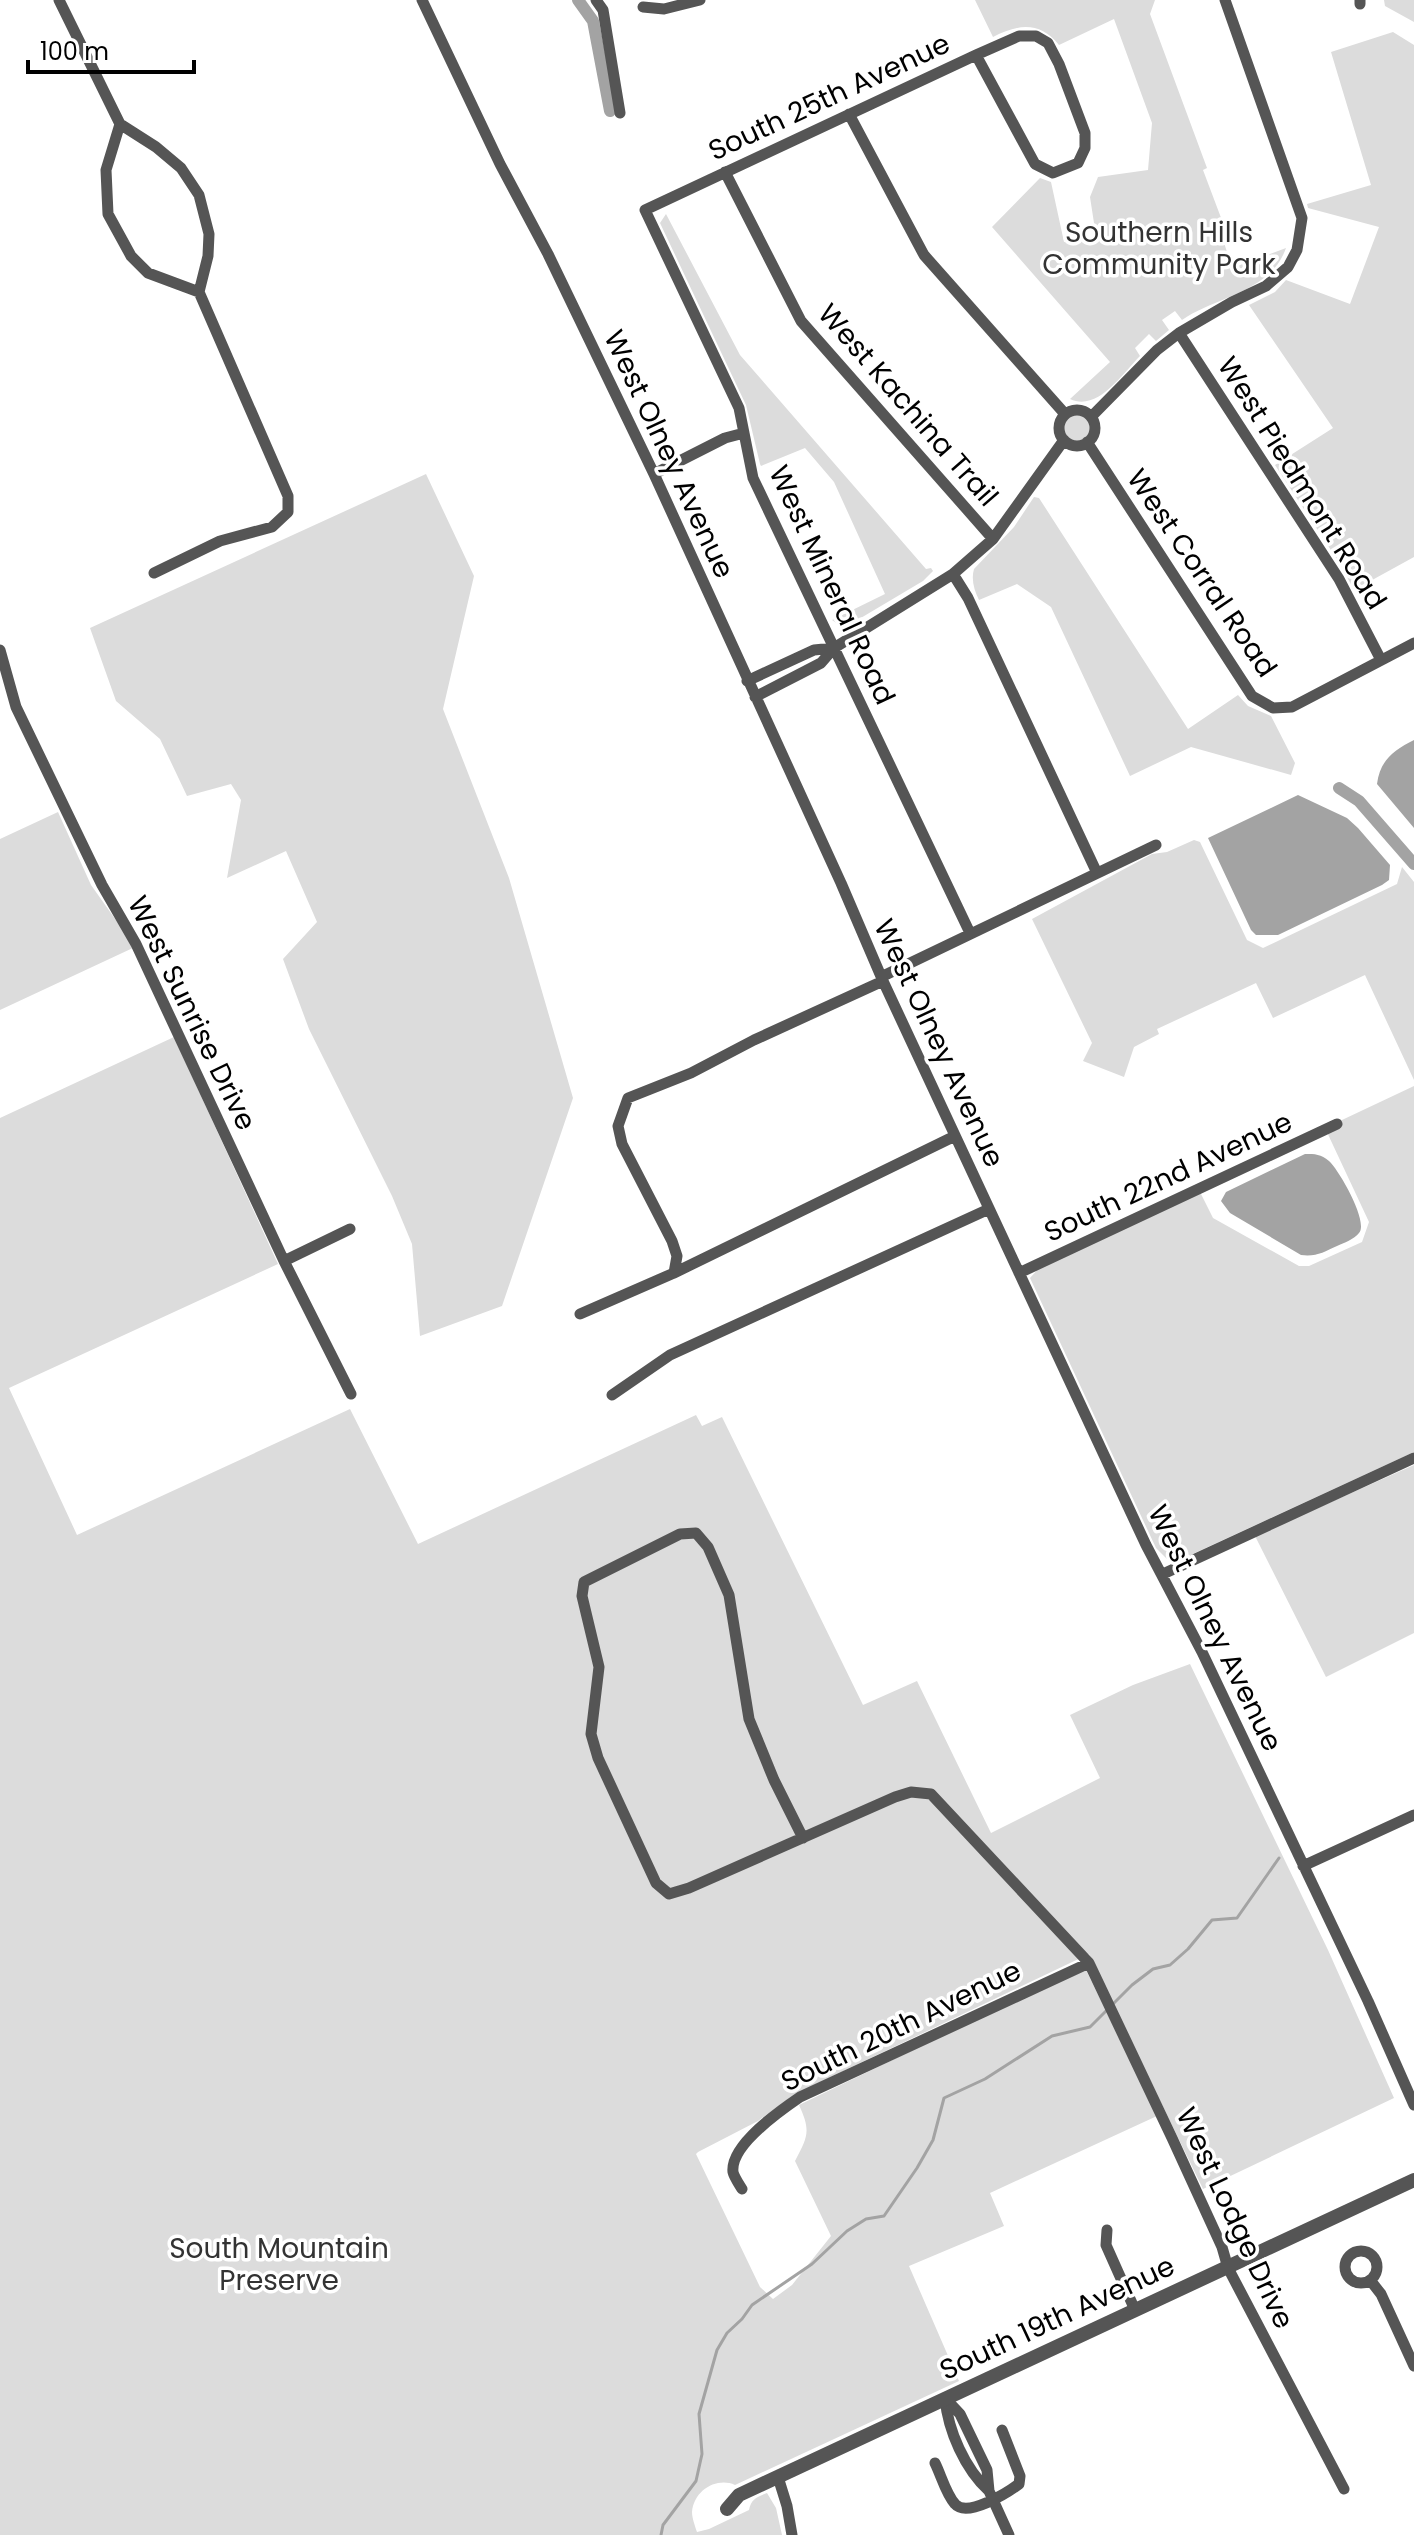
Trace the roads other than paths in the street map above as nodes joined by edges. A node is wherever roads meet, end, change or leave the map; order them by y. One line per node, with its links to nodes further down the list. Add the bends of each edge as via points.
1 (59, 0): 10 (street)
2 (422, 0): 20 (street, West Olney Avenue)
3 (596, 0): 8 (street, via 603,10)
4 (1225, 0): 14 (street, via 1302,218 1288,267 1266,286)
5 (696, 1): 6 (street, via 664,9)
6 (643, 7)
7 (976, 55): 7 (street, South 25th Avenue, via 1019,36 1048,43 1085,133 1082,157 1053,173 1035,164); 9 (street, South 25th Avenue)
8 (620, 113)
9 (849, 114): 11 (street, South 25th Avenue); 15 (street, via 924,255)
10 (120, 124): 13 (street, via 181,168 199,195 209,234); 13 (street, via 106,170 108,214 131,256 148,273)
11 (725, 172): 12 (street, South 25th Avenue); 21 (street, West Kachina Trail, via 801,321)
12 (645, 210): 17 (street, West Mineral Road, via 739,408)
13 (199, 292): 22 (street, via 288,496 288,512 272,527 220,541)
14 (1179, 333): 16 (street); 28 (street, West Piedmont Road, via 1339,579)
15 (1065, 414): 16 (street, via 1077,410); 18 (street, via 1059,425)
16 (1091, 417): 19 (street, via 1094,434)
17 (744, 433): 20 (street); 25 (street, West Mineral Road, via 753,478)
18 (1064, 440): 19 (street, via 1078,446); 21 (street)
19 (1087, 442): 28 (street, West Corral Road, via 1252,696 1273,708 1292,707)
20 (654, 474): 30 (street, West Olney Avenue)
21 (993, 539): 23 (street)
22 (154, 573)
23 (953, 574): 25 (street); 33 (street)
24 (1414, 643): 28 (street)
25 (834, 648): 27 (street); 29 (street, via 821,663); 34 (street, West Mineral Road)
26 (0, 650): 40 (street, West Sunrise Drive, via 16,707 136,944)
27 (793, 660): 29 (street); 30 (street)
28 (1381, 660)
29 (800, 674): 31 (street)
30 (747, 681): 31 (street, West Olney Avenue)
31 (755, 697): 35 (street, West Olney Avenue)
32 (1156, 845): 33 (street)
33 (1097, 873): 34 (street)
34 (970, 933): 35 (street)
35 (882, 979): 37 (street, West Olney Avenue); 41 (street, via 691,1073 628,1098 618,1126 622,1144 672,1241 677,1256)
36 (1337, 1124): 42 (street, South 22nd Avenue)
37 (955, 1136): 38 (street, West Olney Avenue); 41 (street)
38 (989, 1209): 42 (street, West Olney Avenue); 45 (street, via 670,1355)
39 (350, 1229): 40 (street)
40 (284, 1261): 44 (street, West Sunrise Drive)
41 (674, 1273): 43 (street)
42 (1019, 1273): 47 (street, West Olney Avenue)
43 (580, 1314)
44 (351, 1394)
45 (612, 1395)
46 (1414, 1458): 47 (street)
47 (1163, 1574): 50 (street, West Olney Avenue)
48 (1414, 1815): 50 (street)
49 (803, 1838): 49 (street, via 669,1894 656,1883 591,1734 599,1667 582,1596 584,1582 680,1534 696,1533 708,1547 729,1595 749,1719); 51 (street, West Lodge Drive, via 895,1797 931,1794)
50 (1303, 1866): 52 (street, West Olney Avenue)
51 (1089, 1963): 54 (street, South 20th Avenue, via 800,2097 748,2140 733,2173); 56 (street, West Lodge Drive)
52 (1414, 2105)
53 (1414, 2180): 56 (street, South 19th Avenue)
54 (742, 2189)
55 (1107, 2230): 58 (street, via 1106,2245)
56 (1228, 2268): 58 (street, South 19th Avenue); 64 (street, West Lodge Drive)
57 (1370, 2280): 59 (street)
58 (1135, 2310): 60 (street, South 19th Avenue)
59 (1414, 2366)
60 (945, 2398): 63 (street, South 19th Avenue); 65 (street, via 960,2414 987,2470)
61 (1002, 2430): 65 (street, via 1019,2484)
62 (935, 2463): 65 (street, via 960,2508)
63 (778, 2477): 66 (street, South 19th Avenue, via 739,2495); 67 (street)
64 (1344, 2489)
65 (991, 2495): 68 (street)
66 (727, 2509)
67 (792, 2535)
68 (1009, 2535)

